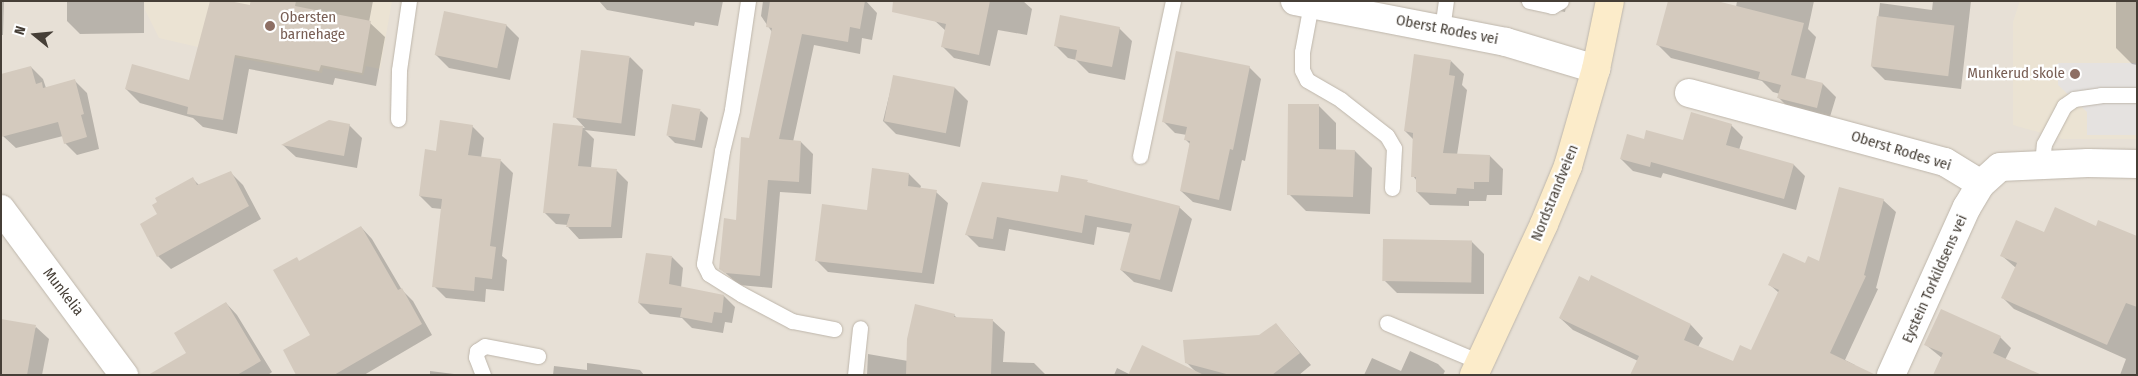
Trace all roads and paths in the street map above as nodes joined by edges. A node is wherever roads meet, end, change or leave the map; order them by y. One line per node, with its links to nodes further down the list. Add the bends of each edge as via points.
1 (409, 1): 13 (lane, via 398,70)
2 (748, 1): 22 (lane, via 704,264 709,274 792,321)
3 (1173, 1): 14 (lane)
4 (1446, 1): 9 (lane)
5 (1528, 1): 6 (lane, via 1552,6)
6 (1561, 1)
7 (1610, 1): 10 (main road, Nordstrandveien)
8 (1319, 4): 9 (street, Oberst Rodes vei); 18 (lane, via 1302,52 1304,75 1387,136 1394,148)
9 (1442, 29): 10 (street, Oberst Rodes vei, via 1506,42)
10 (1596, 69): 24 (main road, Nordstrandveien, via 1573,150 1555,197)
11 (1689, 93): 17 (street, Oberst Rodes vei, via 1945,162)
12 (2137, 96): 16 (lane, via 2101,95 2074,99 2064,106 2044,144)
13 (398, 119)
14 (1140, 156)
15 (2137, 164): 16 (street)
16 (2042, 165): 17 (street, via 2000,167)
17 (1981, 184): 28 (street, Eystein Torkildsens vei)
18 (1392, 188)
19 (1, 209): 25 (street, Munkelia)
20 (1387, 323): 24 (lane)
21 (860, 328): 27 (lane)
22 (834, 329)
23 (538, 356): 26 (lane, via 485,346 477,350 476,356)
24 (1477, 368)
25 (124, 375)
26 (483, 375)
27 (855, 375)
28 (1891, 375)

